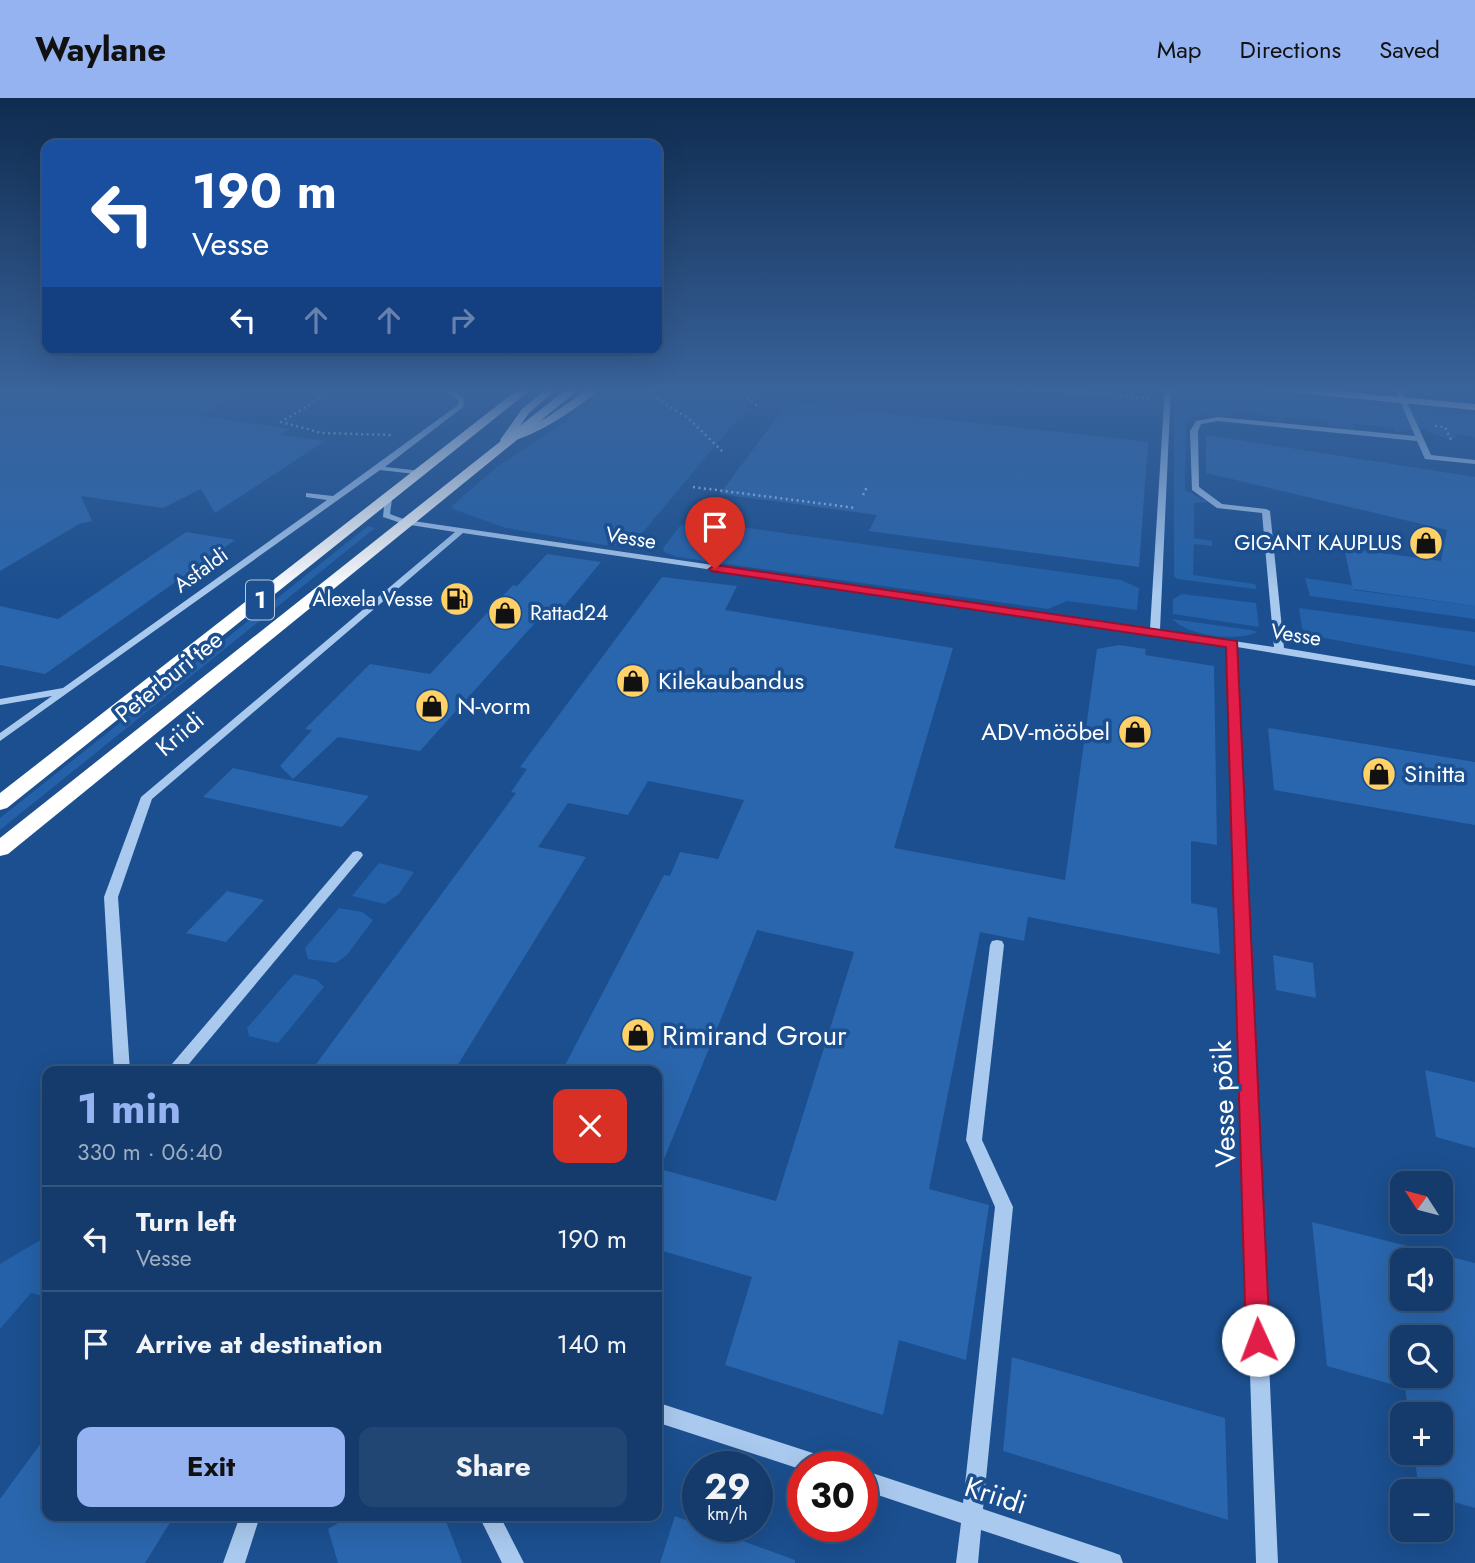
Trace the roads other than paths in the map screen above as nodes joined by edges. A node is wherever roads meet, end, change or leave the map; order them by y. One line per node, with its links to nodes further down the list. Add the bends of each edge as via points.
1 (395, 455): 8 (street, Asfaldi)
2 (442, 455): 9 (highway, Peterburi tee / 1)
3 (487, 455): 13 (highway, Peterburi tee / 1)
4 (1164, 455): 15 (street)
5 (1194, 455): 17 (street, via 1195,488 1220,506 1266,511)
6 (1427, 455): 7 (street)
7 (1475, 462)
8 (378, 468): 9 (street); 11 (street, Asfaldi)
9 (421, 473): 12 (highway, Peterburi tee / 1)
10 (309, 495): 11 (street)
11 (334, 499): 19 (street, Asfaldi)
12 (388, 499): 13 (street, via 386,515); 22 (highway, Peterburi tee / 1)
13 (404, 522): 14 (street, Vesse); 23 (highway, Peterburi tee / 1)
14 (462, 530): 15 (street, Vesse); 26 (street, Kriidi, via 147,797 111,897)
15 (1154, 633): 16 (street, Vesse)
16 (1232, 644): 17 (street, Vesse); 38 (street, Vesse põik)
17 (1279, 650): 18 (street, Vesse)
18 (1475, 683)
19 (67, 690): 20 (street, Asfaldi); 21 (street)
20 (0, 702)
21 (0, 738)
22 (0, 803)
23 (0, 849)
24 (356, 855): 27 (street)
25 (997, 945): 31 (street, via 974,1140 1004,1207)
26 (122, 1066)
27 (178, 1066)
28 (662, 1414): 29 (street)
29 (787, 1455)
30 (878, 1485): 31 (street, Kriidi)
31 (972, 1516): 36 (street); 37 (street, Kriidi)
32 (248, 1521): 34 (street)
33 (492, 1521): 35 (street)
34 (234, 1563)
35 (513, 1563)
36 (967, 1563)
37 (1112, 1563)
38 (1267, 1563)

